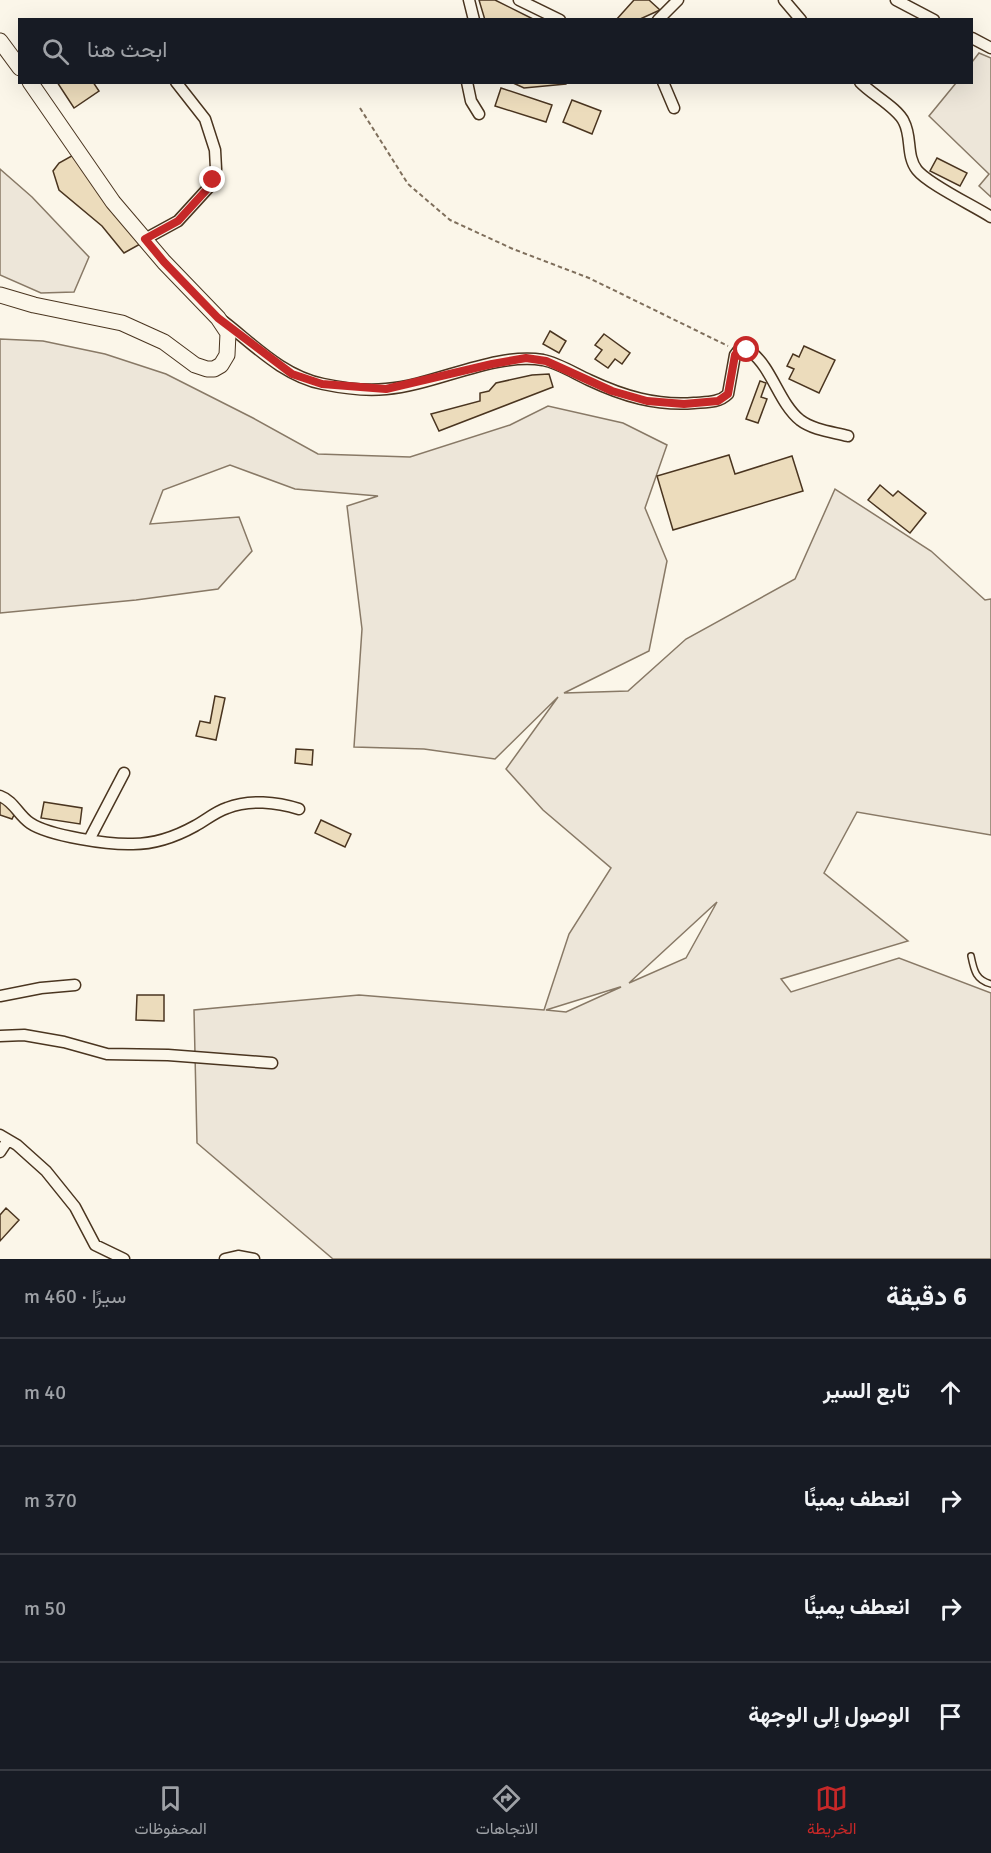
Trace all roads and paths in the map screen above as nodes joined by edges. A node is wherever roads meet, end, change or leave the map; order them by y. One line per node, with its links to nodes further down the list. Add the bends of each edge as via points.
1 (469, 0): 6 (street)
2 (519, 0): 7 (street)
3 (678, 0): 8 (street)
4 (783, 0): 9 (street)
5 (896, 0): 10 (street)
6 (474, 18)
7 (556, 18)
8 (660, 18)
9 (799, 18)
10 (930, 18)
11 (973, 39): 13 (street)
12 (0, 41): 14 (main road)
13 (991, 48)
14 (18, 65)
15 (31, 84): 24 (main road, via 113,202)
16 (179, 84): 24 (street, via 205,119 215,150 216,169 210,186 178,221)
17 (467, 84): 22 (street)
18 (664, 84): 21 (street)
19 (862, 84): 23 (street, via 903,119 910,157 917,170)
20 (360, 108): 27 (path, via 408,184 450,220 590,278)
21 (674, 108)
22 (479, 114)
23 (991, 217)
24 (145, 239): 26 (main road)
25 (0, 295): 26 (main road, via 122,323 164,342 207,369 221,365 227,355 228,333)
26 (218, 318): 27 (street, via 292,374 322,384 357,388 386,389 526,358 546,361 612,391 647,401 718,401 728,394)
27 (738, 351): 28 (street, via 751,352 759,360 798,418 819,429)
28 (849, 436)
29 (124, 773): 32 (street)
30 (0, 796): 32 (street, via 44,830)
31 (299, 809): 32 (street, via 282,804 245,804 228,807 194,826 156,840 122,844)
32 (89, 840)
33 (971, 956): 34 (lane, via 979,979)
34 (991, 984)
35 (75, 985): 36 (street)
36 (0, 996)
37 (0, 1036): 38 (street, via 24,1035 107,1054)
38 (272, 1063)
39 (4, 1137): 40 (street); 41 (street, via 46,1171 75,1207 95,1245)
40 (0, 1152)
41 (124, 1259)
42 (225, 1259): 43 (street)
43 (254, 1259)

